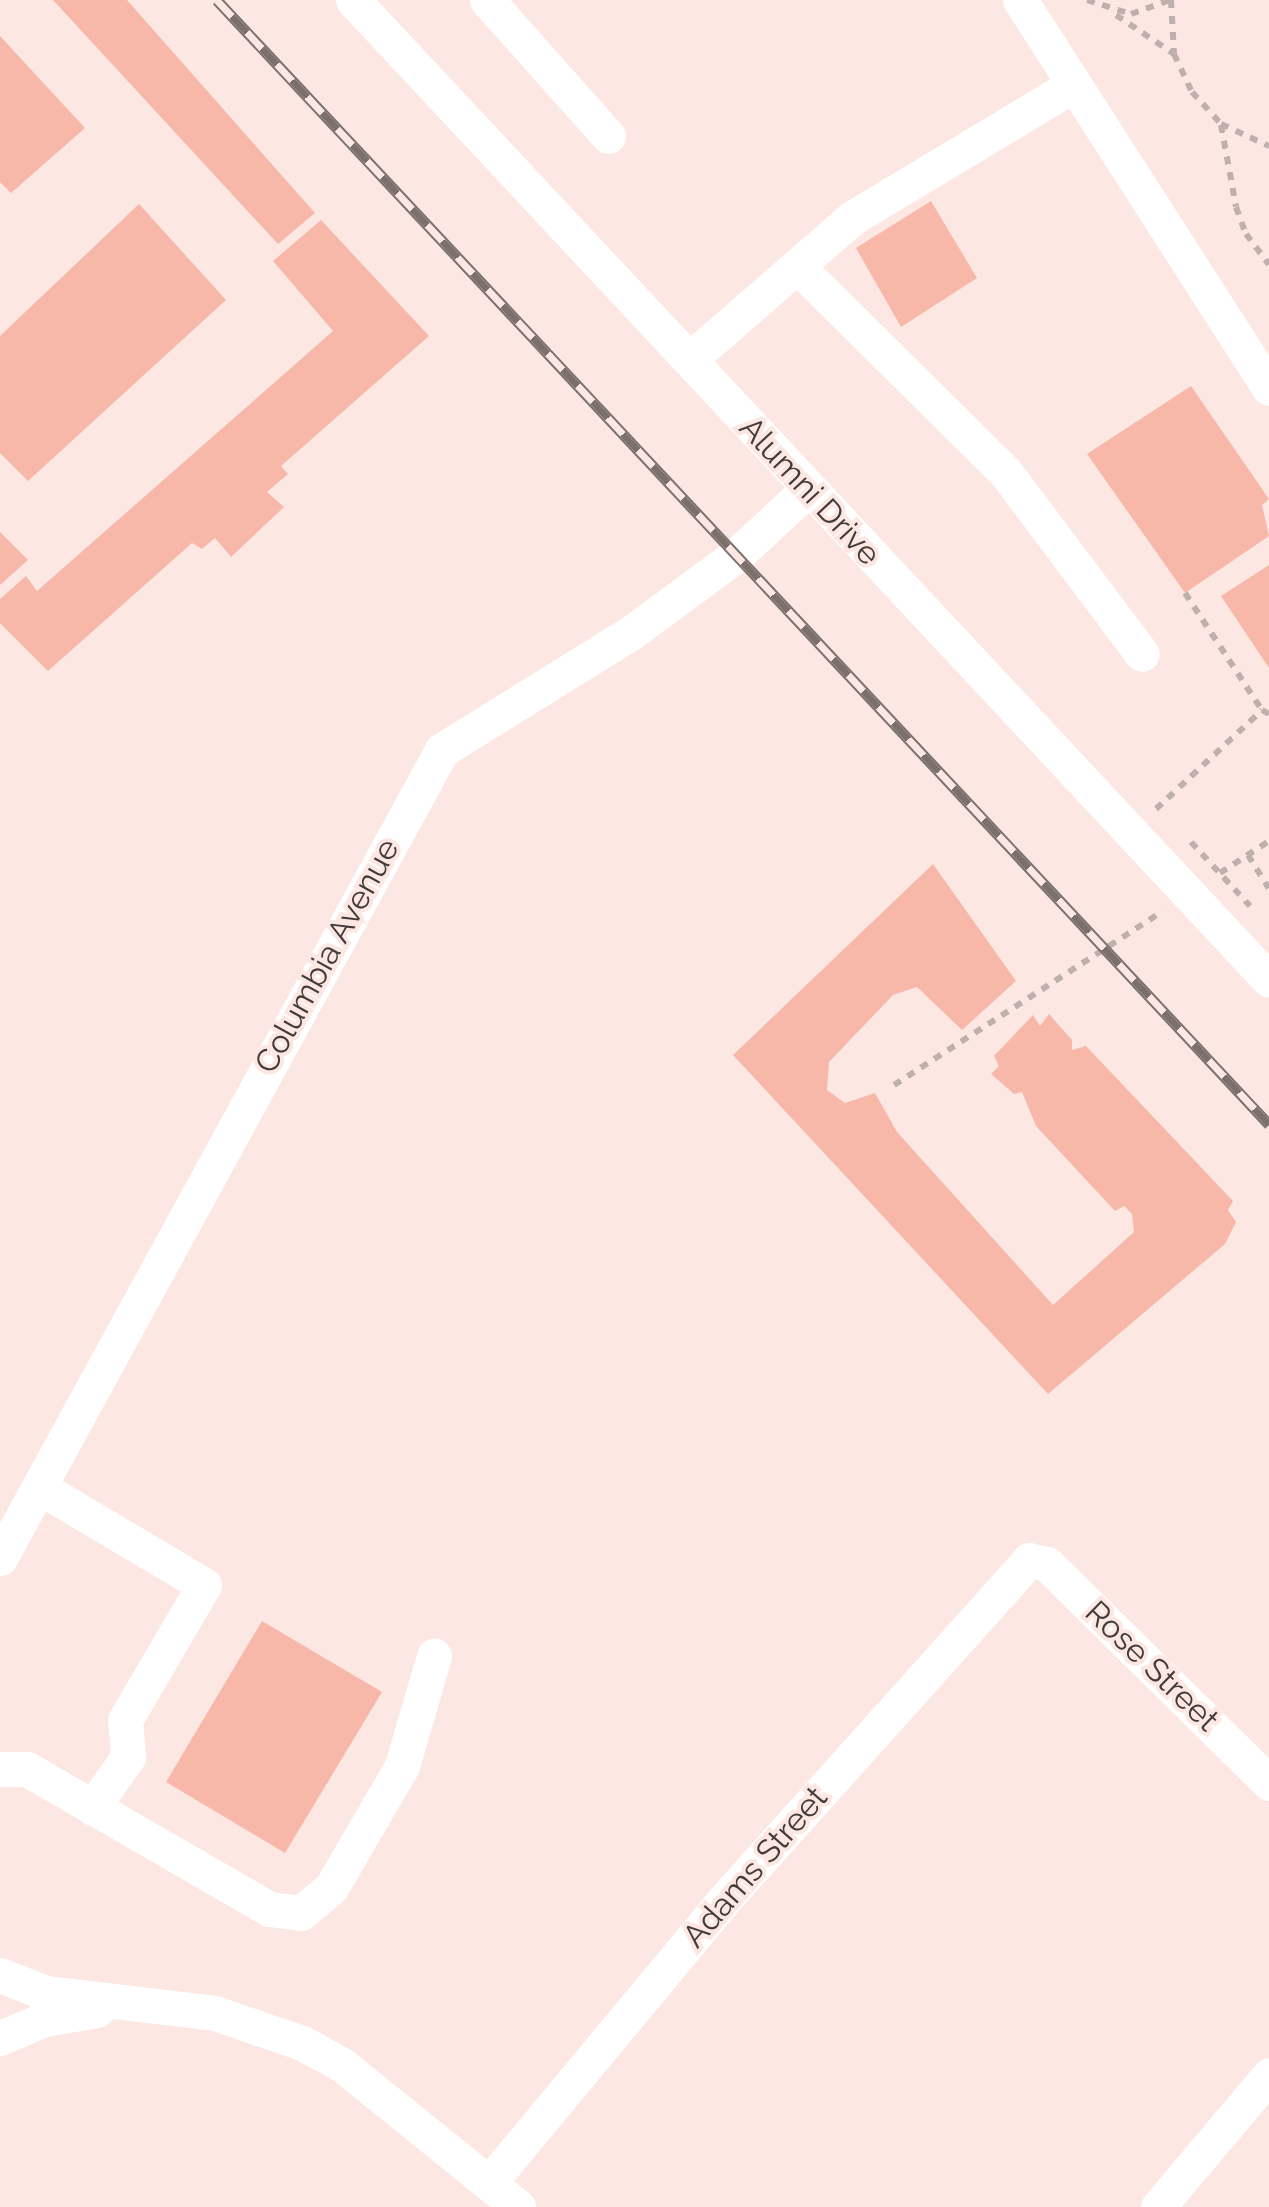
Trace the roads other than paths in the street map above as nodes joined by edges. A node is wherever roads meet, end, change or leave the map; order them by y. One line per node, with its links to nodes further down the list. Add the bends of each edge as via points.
1 (353, 0): 7 (street, Alumni Drive)
2 (487, 0): 5 (street)
3 (1020, 0): 4 (street)
4 (1072, 85): 6 (street, via 852,218); 8 (street)
5 (608, 136)
6 (796, 266): 7 (street); 10 (street, via 1006,473)
7 (690, 360): 9 (street, Alumni Drive)
8 (1269, 388)
9 (807, 490): 11 (street, Alumni Drive); 12 (street, Columbia Avenue, via 739,553 645,622 442,750)
10 (1142, 654)
11 (1269, 980)
12 (39, 1487): 13 (street, Columbia Avenue); 18 (street, via 204,1585 125,1720 128,1757)
13 (0, 1558)
14 (1028, 1560): 17 (street, Rose Street, via 1047,1564); 23 (street, Adams Street, via 725,1899)
15 (434, 1656): 18 (street, via 402,1766 331,1888 301,1914 269,1908)
16 (0, 1769): 18 (street, via 27,1768)
17 (1269, 1782)
18 (92, 1808)
19 (0, 1975): 20 (street, via 46,1993)
20 (162, 2002): 21 (street, via 45,2019); 23 (street, via 251,2022 341,2064)
21 (0, 2038)
22 (1269, 2075): 25 (street)
23 (490, 2182): 24 (street)
24 (518, 2207)
25 (1158, 2207)

